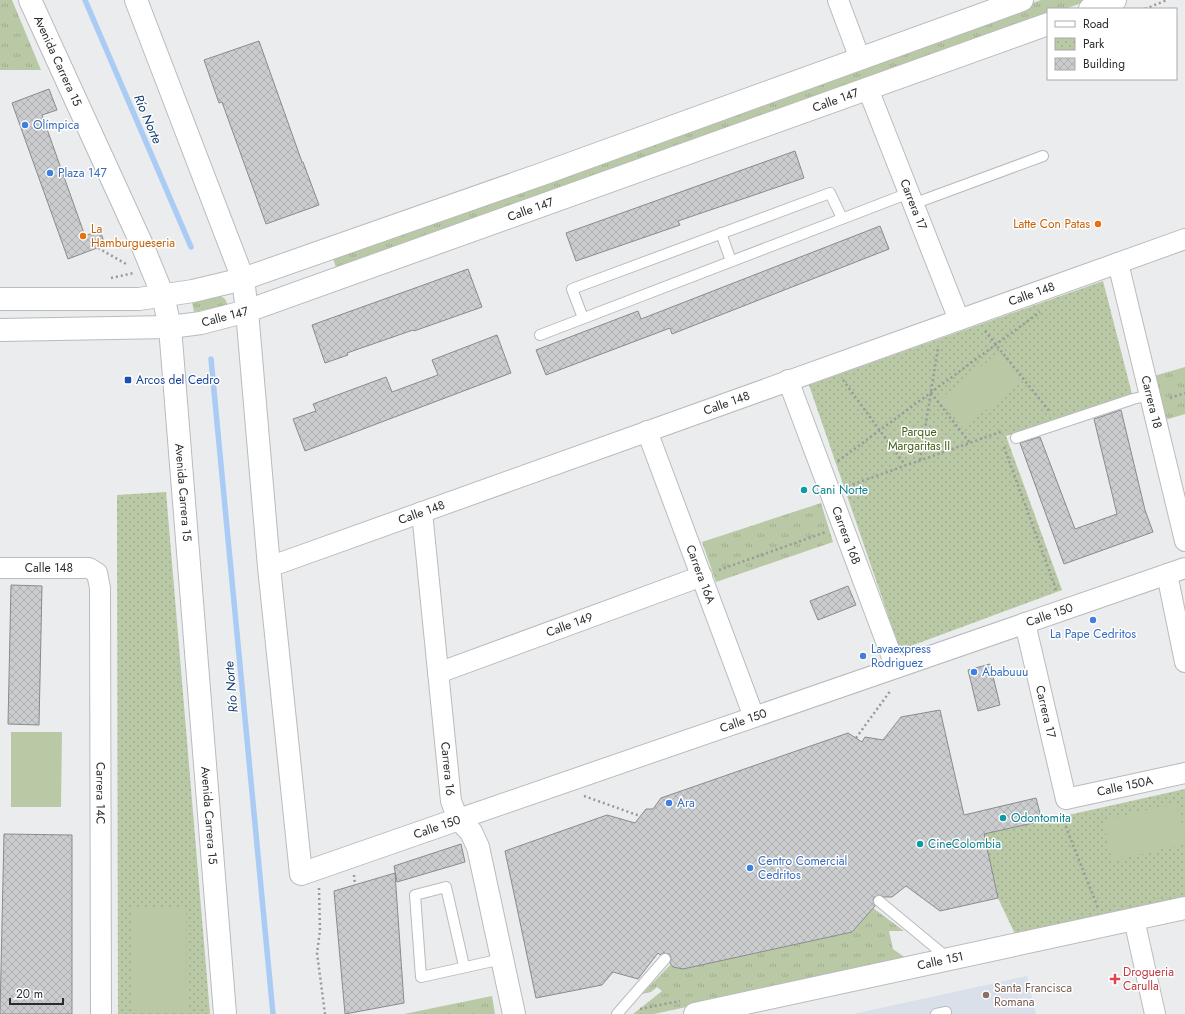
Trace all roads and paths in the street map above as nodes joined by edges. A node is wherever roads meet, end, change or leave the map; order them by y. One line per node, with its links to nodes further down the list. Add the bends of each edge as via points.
1 (30, 0): 22 (main road, Avenida Carrera 15, via 141,242)
2 (136, 0): 21 (main road)
3 (838, 0): 10 (street)
4 (1022, 0): 10 (main road)
5 (1116, 0): 7 (main road)
6 (1167, 0): 8 (path)
7 (1093, 8)
8 (1147, 8)
9 (1047, 24): 11 (main road, Calle 147)
10 (860, 59): 21 (main road)
11 (868, 89): 13 (street, Carrera 17); 24 (main road, Calle 147)
12 (1043, 156): 13 (lane)
13 (911, 198): 14 (lane); 27 (street, Carrera 17)
14 (842, 218): 15 (lane, via 830,192); 18 (lane)
15 (721, 233): 18 (lane); 26 (lane, via 572,289)
16 (1185, 239): 19 (street, Calle 148)
17 (98, 248): 20 (path)
18 (731, 261): 26 (lane)
19 (1118, 263): 27 (street, Calle 148); 35 (street, Carrera 18)
20 (130, 266)
21 (242, 279): 22 (main road); 24 (main road)
22 (163, 296): 23 (main road, via 139,299); 28 (main road, Avenida Carrera 15)
23 (0, 299)
24 (247, 311): 28 (main road, Calle 147, via 201,323); 50 (main road)
25 (1041, 312): 31 (path)
26 (583, 318): 30 (lane)
27 (958, 320): 31 (path); 32 (street, Calle 148); 34 (path)
28 (170, 327): 29 (main road, Calle 147); 78 (main road, Avenida Carrera 15)
29 (0, 330)
30 (540, 335)
31 (996, 344): 34 (path); 36 (path, via 1052,414)
32 (832, 365): 33 (street, Calle 148); 37 (path)
33 (788, 380): 38 (street, Calle 148); 45 (street, Carrera 16B)
34 (930, 392): 37 (path); 42 (path); 43 (path)
35 (1150, 395): 40 (lane); 49 (street, Carrera 18)
36 (1045, 417)
37 (880, 430): 44 (path); 45 (path)
38 (647, 431): 47 (street, Calle 148); 54 (street, Carrera 16A)
39 (1006, 431): 42 (path)
40 (1016, 438)
41 (1002, 440): 55 (path)
42 (970, 443): 43 (path)
43 (920, 460): 44 (path)
44 (905, 466): 46 (path)
45 (823, 473): 46 (street, Carrera 16B)
46 (830, 492): 48 (street, Carrera 16B)
47 (422, 512): 50 (street, Calle 148); 59 (street, Carrera 16)
48 (843, 526): 54 (path); 58 (street, Carrera 16B)
49 (1185, 541)
50 (269, 567): 66 (main road, Calle 150, via 301,874)
51 (0, 568): 53 (street, Calle 148, via 89,568)
52 (1176, 571): 55 (street, Calle 150); 57 (street)
53 (98, 573): 77 (street, Carrera 14C)
54 (702, 576): 59 (street, Calle 149); 60 (street, Carrera 16A)
55 (1064, 610): 56 (street, Calle 150)
56 (1025, 623): 58 (street, Calle 150); 64 (street, Carrera 17)
57 (1185, 662)
58 (896, 668): 60 (street, Calle 150); 61 (path, via 895,684)
59 (438, 673): 66 (street, Carrera 16, via 451,801)
60 (754, 717): 66 (street, Calle 150)
61 (856, 738)
62 (1185, 773): 64 (street, Calle 150A)
63 (578, 794): 65 (path)
64 (1066, 799): 70 (path, via 1062,817)
65 (640, 816)
66 (459, 819): 72 (main road, Carrera 16, via 471,832 478,847)
67 (879, 901): 74 (lane)
68 (1185, 908): 71 (main road, Calle 151)
69 (319, 909): 79 (path, via 317,953)
70 (1099, 911)
71 (1134, 919): 74 (main road, Calle 151); 83 (street)
72 (502, 959): 75 (lane); 80 (main road, Carrera 16)
73 (665, 959): 81 (lane)
74 (949, 959): 76 (main road, Calle 151)
75 (464, 966): 75 (lane, via 446,887 415,895 422,977)
76 (742, 1009): 82 (main road, Calle 151)
77 (101, 1014)
78 (225, 1014)
79 (325, 1014)
80 (514, 1014)
81 (617, 1014)
82 (695, 1014)
83 (1155, 1014)

